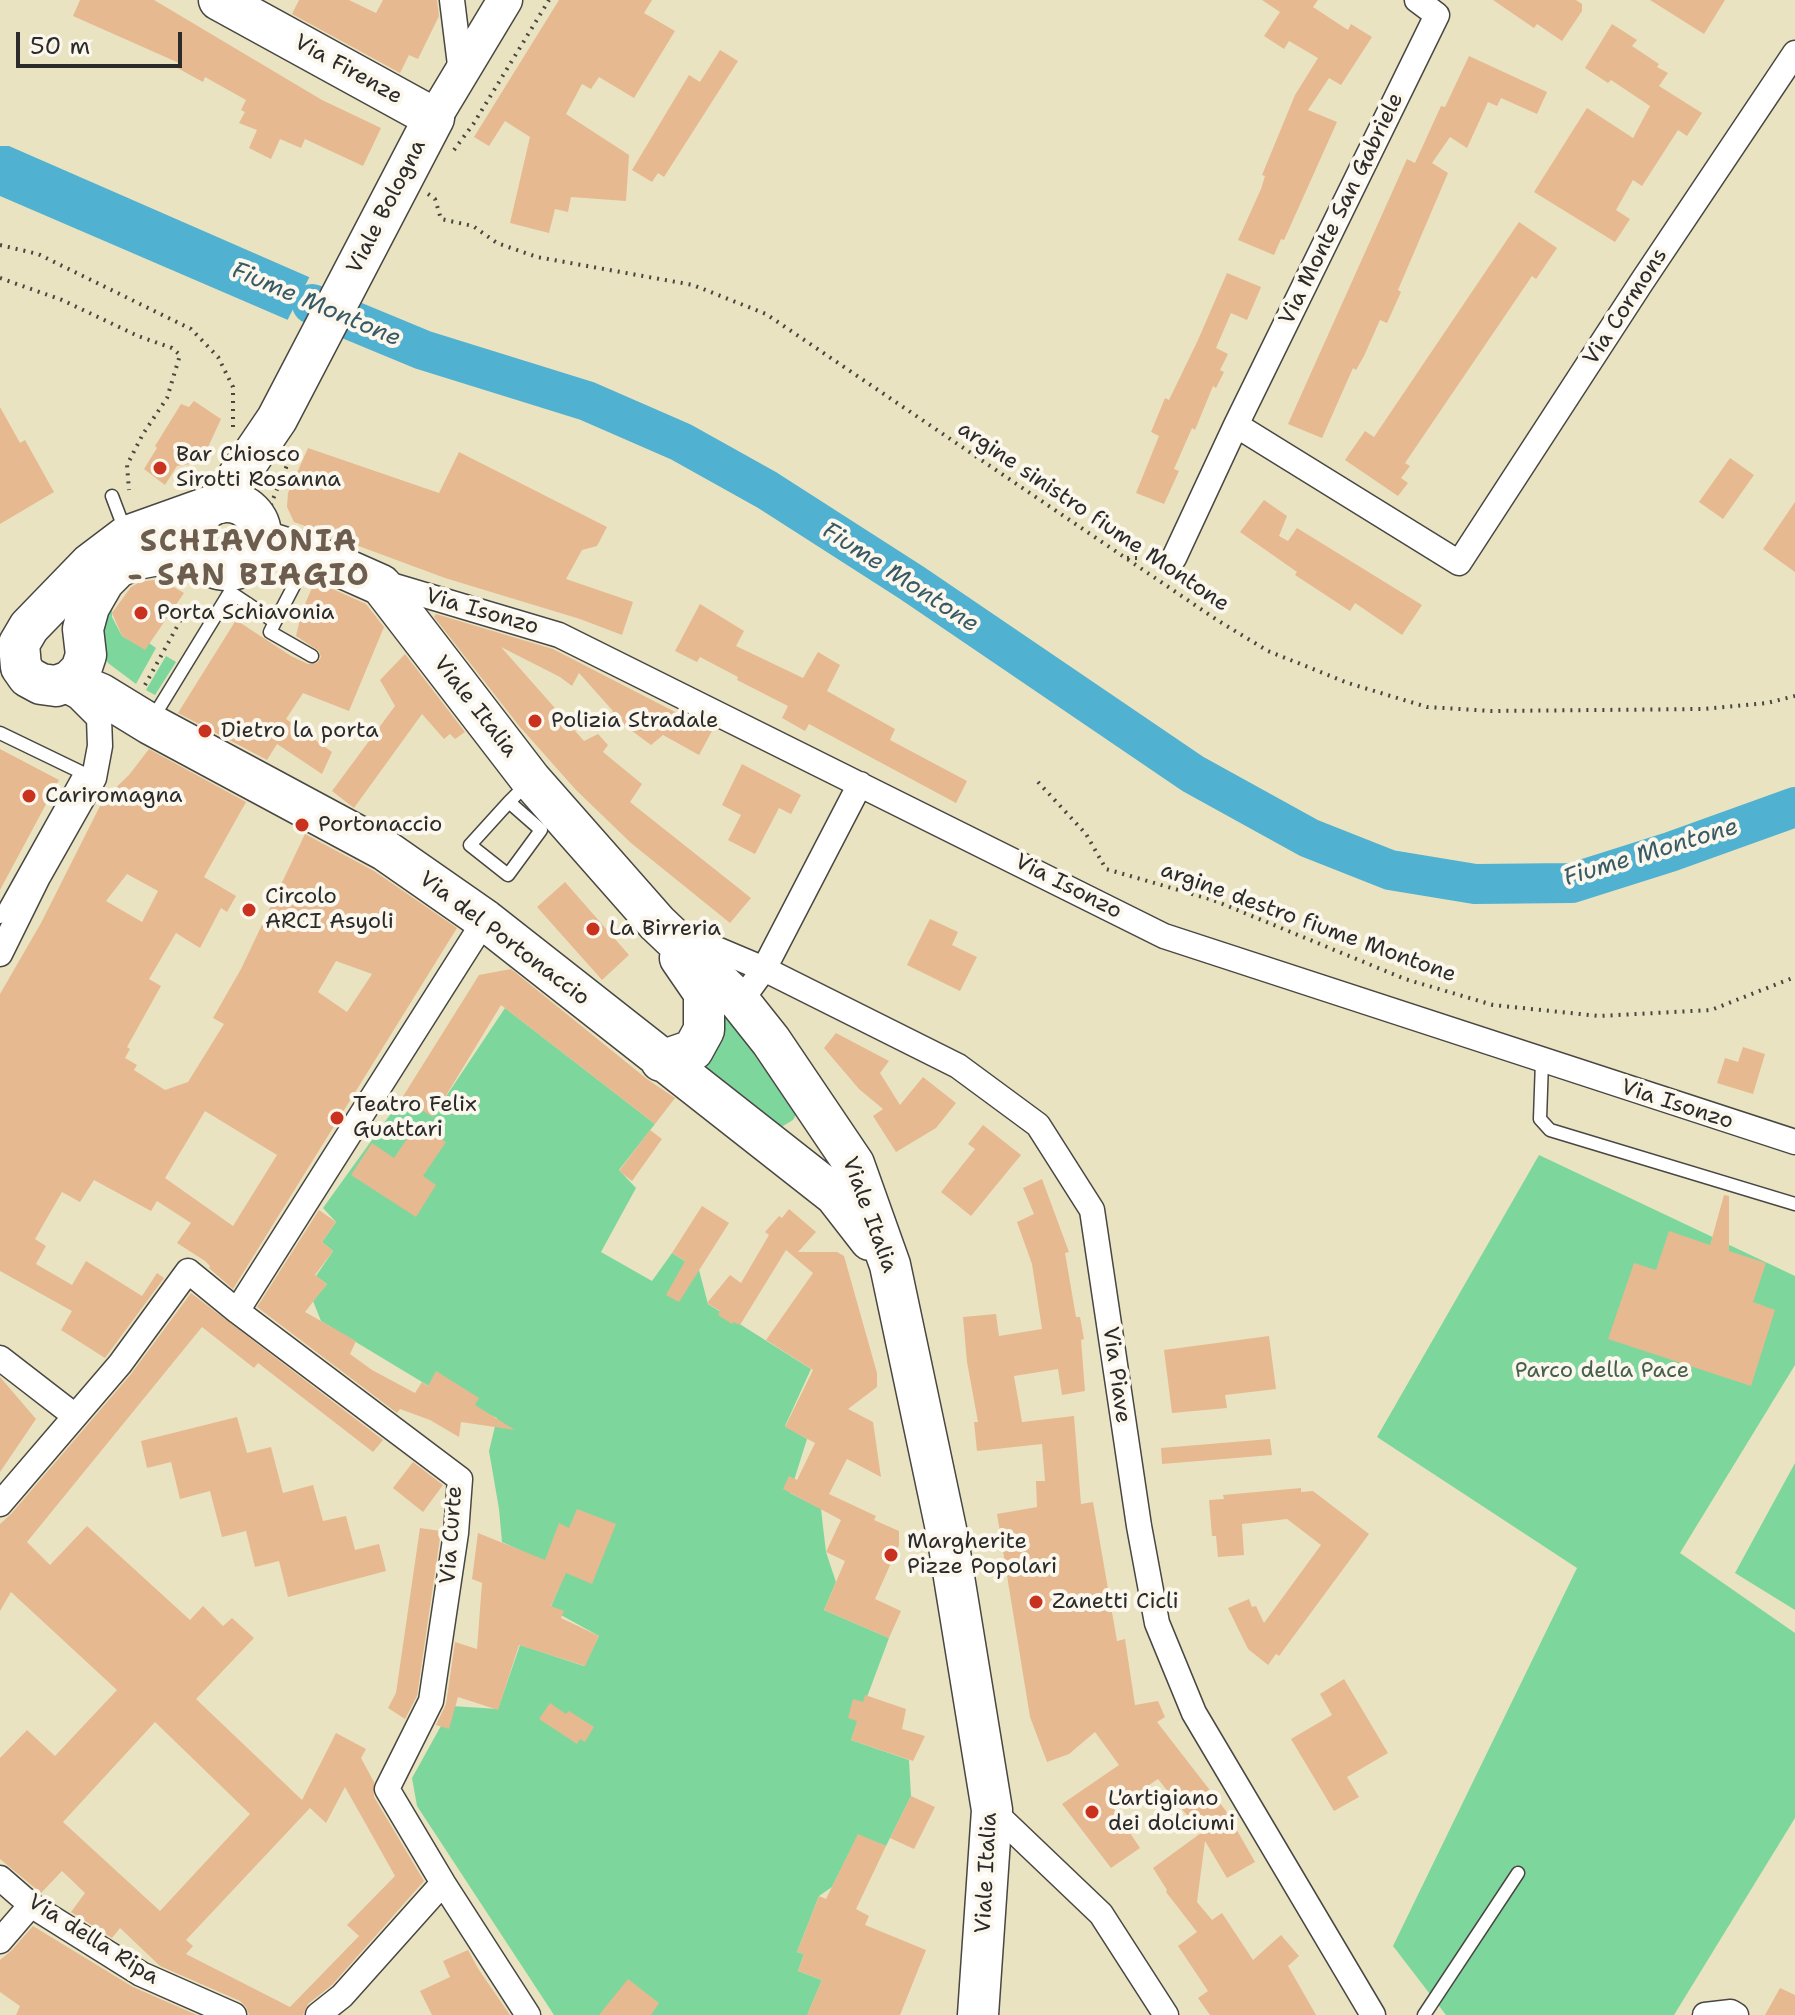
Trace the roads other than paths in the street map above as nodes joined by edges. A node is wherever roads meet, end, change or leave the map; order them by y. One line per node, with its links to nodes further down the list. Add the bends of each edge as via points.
1 (452, 0): 6 (street)
2 (505, 0): 6 (main road, Viale Bologna)
3 (1417, 0): 9 (street, Via Monte San Gabriele, via 1437,15)
4 (230, 3): 7 (main road, Via Firenze)
5 (1795, 53): 9 (street, Via Cormons, via 1459,563)
6 (461, 73): 7 (main road, Viale Bologna)
7 (434, 118): 8 (main road, Viale Bologna)
8 (282, 411): 11 (main road, Viale Bologna); 13 (main road, Viale Bologna, via 263,472)
9 (1236, 425): 14 (street, Via Monte San Gabriele)
10 (112, 496): 12 (lane)
11 (216, 504): 12 (main road); 13 (main road, via 244,507); 15 (main road, via 199,517 193,531 195,547)
12 (127, 536): 19 (main road, via 90,564)
13 (275, 547): 15 (main road); 16 (main road, Viale Italia); 17 (lane)
14 (1174, 558)
15 (221, 574): 17 (lane); 19 (main road, via 176,554 132,560 104,581 89,607 81,670); 20 (lane)
16 (364, 576): 23 (street, Via Isonzo, via 559,635); 24 (main road, Viale Italia, via 381,585)
17 (275, 622): 18 (lane, via 270,632)
18 (312, 656)
19 (30, 665): 20 (main road, Via del Portonaccio, via 101,694); 22 (street, via 99,718 100,746)
20 (140, 717): 27 (main road, Via del Portonaccio, via 386,851)
21 (0, 733): 22 (lane)
22 (88, 775): 25 (street)
23 (860, 784): 30 (street); 33 (street, Via Isonzo, via 1164,936)
24 (520, 791): 24 (lane, via 470,845 508,875 541,830); 28 (main road, Viale Italia)
25 (16, 904): 26 (lane); 29 (street)
26 (0, 917)
27 (485, 920): 32 (main road, Via del Portonaccio); 39 (street)
28 (657, 923): 30 (street, Via Piave); 31 (main road, Viale Italia); 32 (main road, via 704,993 704,1030 693,1050)
29 (0, 954)
30 (764, 969): 31 (street); 54 (street, Via Piave, via 958,1066 1038,1125 1092,1210 1157,1623 1194,1713)
31 (740, 1002): 34 (main road, Viale Italia)
32 (661, 1061): 36 (main road, Via del Portonaccio)
33 (1542, 1061): 35 (street, Via Isonzo); 37 (lane, via 1540,1119 1550,1130)
34 (814, 1105): 36 (main road, via 809,1133 798,1140); 38 (main road, Viale Italia, via 854,1164)
35 (1795, 1142)
36 (767, 1143): 38 (main road, Via del Portonaccio, via 835,1195)
37 (1795, 1204)
38 (890, 1265): 43 (main road, Viale Italia, via 947,1534)
39 (237, 1311): 41 (street, Via Curte, via 188,1271); 46 (street, Via Curte, via 460,1479 431,1701 387,1789)
40 (0, 1358): 41 (street)
41 (75, 1416): 42 (street)
42 (0, 1504)
43 (992, 1810): 52 (main road, Viale Italia); 53 (street, via 1101,1914)
44 (1518, 1873): 55 (lane)
45 (0, 1878): 47 (street, Via della Ripa)
46 (443, 1883): 50 (street, via 342,1996); 51 (street, Via Curte)
47 (31, 1905): 48 (street); 49 (street, Via della Ripa, via 141,1974)
48 (0, 1941)
49 (234, 2015)
50 (318, 2015)
51 (528, 2015)
52 (978, 2015)
53 (1166, 2015)
54 (1373, 2015)
55 (1424, 2015)
56 (1705, 2015): 57 (street)
57 (1736, 2015)

